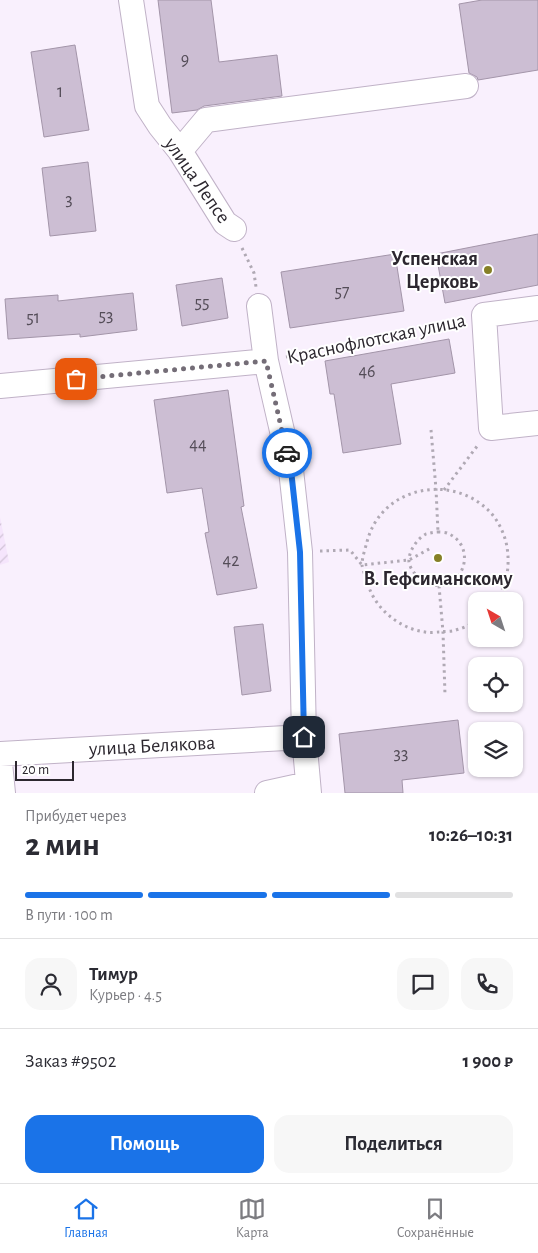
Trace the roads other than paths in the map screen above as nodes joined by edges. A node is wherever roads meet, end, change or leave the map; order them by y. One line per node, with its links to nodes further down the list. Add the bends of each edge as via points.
1 (131, 0): 3 (street, улица Лепсе, via 147,106)
2 (466, 86): 3 (street, via 206,120)
3 (180, 151): 4 (street, улица Лепсе, via 225,223)
4 (234, 229)
5 (259, 306): 7 (street)
6 (538, 308): 9 (street, Краснофлотская улица, via 484,315 490,428)
7 (266, 361): 8 (street, Краснофлотская улица); 10 (street, via 291,470 300,552)
8 (0, 386)
9 (538, 423)
10 (304, 737): 11 (street, улица Белякова); 13 (street)
11 (0, 754)
12 (0, 763): 14 (street)
13 (308, 788): 15 (street)
14 (3, 793)
15 (266, 793)

